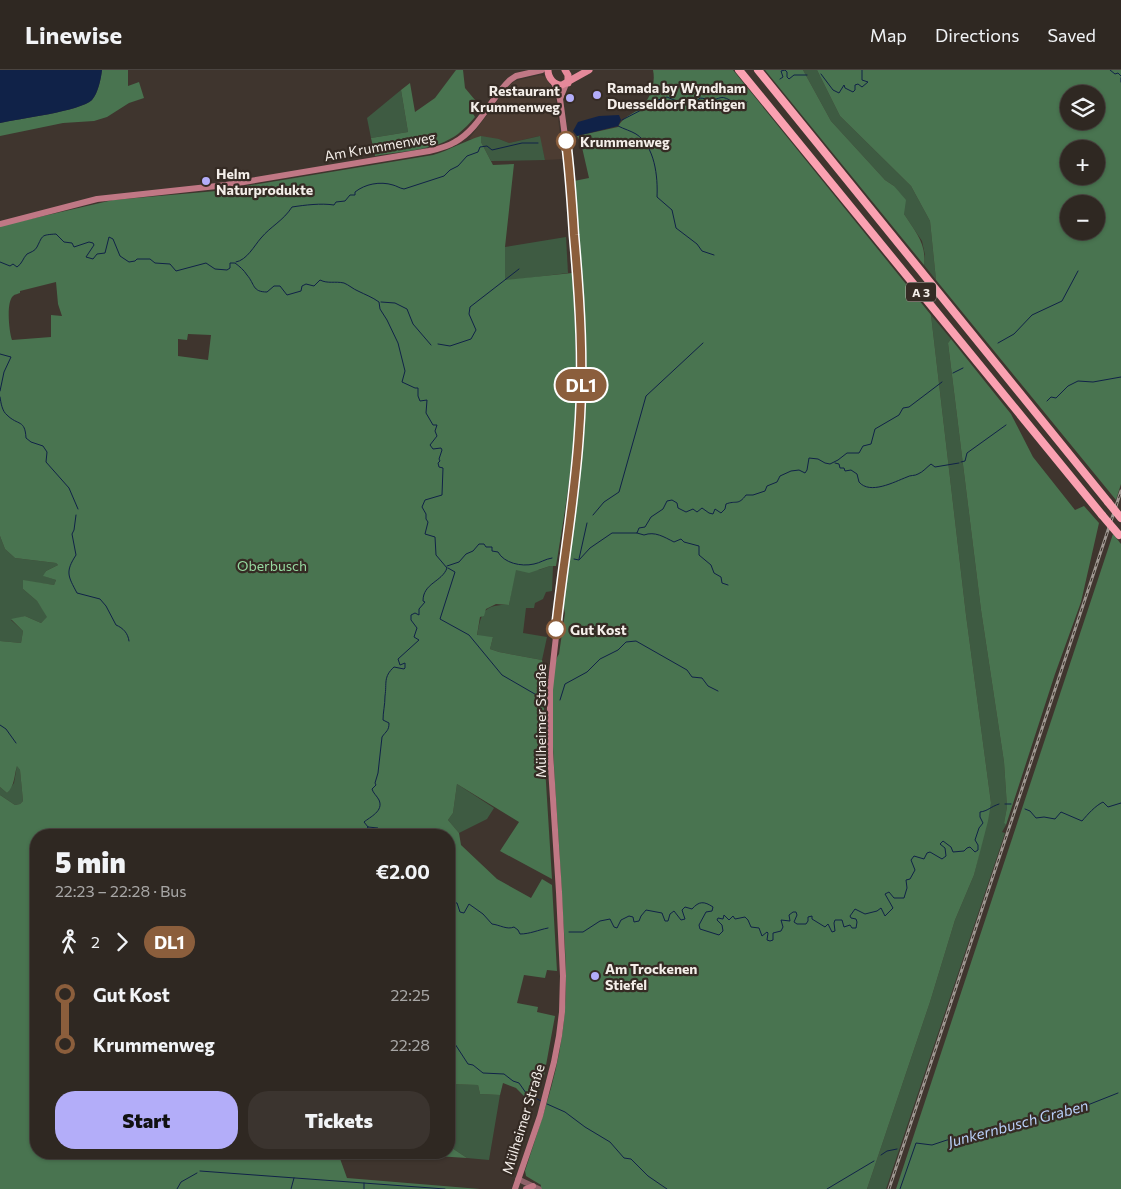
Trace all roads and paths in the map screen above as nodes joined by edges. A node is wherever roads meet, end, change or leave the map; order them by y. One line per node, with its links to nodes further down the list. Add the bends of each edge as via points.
1 (565, 70): 7 (main road)
2 (588, 70): 7 (main road)
3 (739, 70): 11 (highway, A 3, bridge)
4 (758, 70): 10 (highway, A 3, bridge)
5 (544, 72): 6 (main road); 9 (main road, Am Krummenweg, via 510,80 457,142 429,152 199,189 97,199)
6 (554, 82): 7 (main road, via 558,85); 8 (main road, Mülheimer Straße)
7 (567, 83): 8 (main road, Mülheimer Straße)
8 (560, 99): 12 (main road, Mülheimer Straße, via 571,181 581,346 579,432 550,690 562,1012 560,1036 540,1116)
9 (0, 224)
10 (1121, 518)
11 (1120, 537)
12 (518, 1179): 13 (street); 14 (main road, Mülheimer Straße)
13 (536, 1188): 15 (main road)
14 (515, 1189)
15 (526, 1189)

